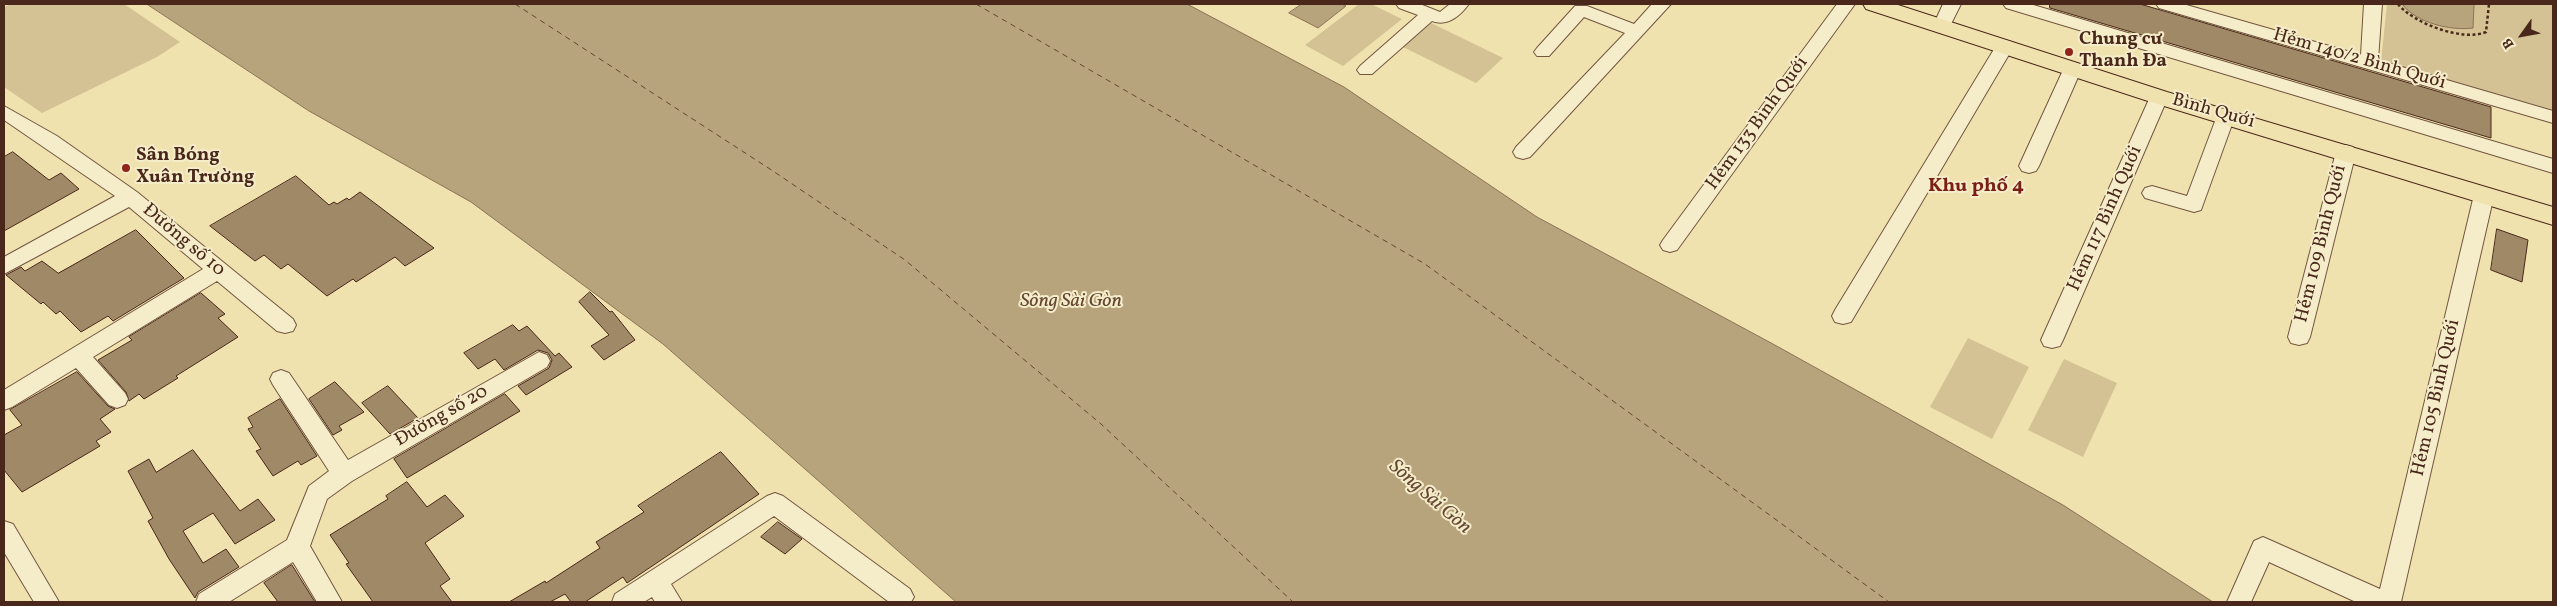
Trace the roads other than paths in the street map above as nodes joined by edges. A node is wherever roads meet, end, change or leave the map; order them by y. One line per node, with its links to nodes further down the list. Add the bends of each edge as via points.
1 (1405, 4): 10 (street)
2 (1460, 4): 10 (street, via 1442,19)
3 (1662, 4): 12 (street)
4 (1846, 4): 30 (street, Hẻm 133 Bình Quới)
5 (1874, 4): 11 (main road, Bình Quới)
6 (1952, 4): 11 (street)
7 (2012, 4): 25 (street)
8 (2165, 4): 15 (street, Hẻm 140/2 Bình Quới)
9 (2373, 4): 15 (street)
10 (1430, 14): 17 (street)
11 (1942, 26): 13 (main road, Bình Quới)
12 (1636, 31): 14 (street, via 1581,10); 22 (street)
13 (2005, 46): 16 (main road, Bình Quới); 33 (street)
14 (1543, 52)
15 (2369, 63): 21 (street, Hẻm 140/2 Bình Quới)
16 (2073, 68): 18 (main road, Bình Quới); 24 (street)
17 (1366, 70)
18 (2159, 97): 20 (main road, Bình Quới); 36 (street, Hẻm 117 Bình Quới)
19 (4, 112): 28 (street, Đường số 10)
20 (2226, 116): 23 (main road, Bình Quới); 26 (street, via 2194,205)
21 (2553, 117)
22 (1523, 152)
23 (2346, 152): 27 (main road, Bình Quới); 35 (street, Hẻm 109 Bình Quới)
24 (2029, 166)
25 (2553, 166)
26 (2152, 193)
27 (2484, 195): 29 (main road, Bình Quới); 54 (street, Hẻm 105 Bình Quới)
28 (130, 197): 31 (street); 32 (street, Đường số 10)
29 (2553, 216)
30 (1670, 245)
31 (4, 266)
32 (218, 270): 34 (street, Đường số 10); 37 (street)
33 (1843, 316)
34 (285, 325)
35 (2299, 337)
36 (2052, 340)
37 (78, 356): 40 (street); 41 (street)
38 (539, 361): 42 (street, Đường số 20)
39 (281, 379): 42 (street)
40 (117, 399)
41 (4, 402)
42 (344, 474): 44 (street, Đường số 20, via 317,493)
43 (4, 531): 47 (street)
44 (297, 547): 48 (street); 49 (street)
45 (655, 582): 46 (street, via 775,504); 50 (street); 51 (street)
46 (901, 597)
47 (48, 602)
48 (208, 602)
49 (330, 602)
50 (624, 602)
51 (670, 602)
52 (2239, 602): 53 (street, via 2263,548)
53 (2382, 602)
54 (2389, 602)

